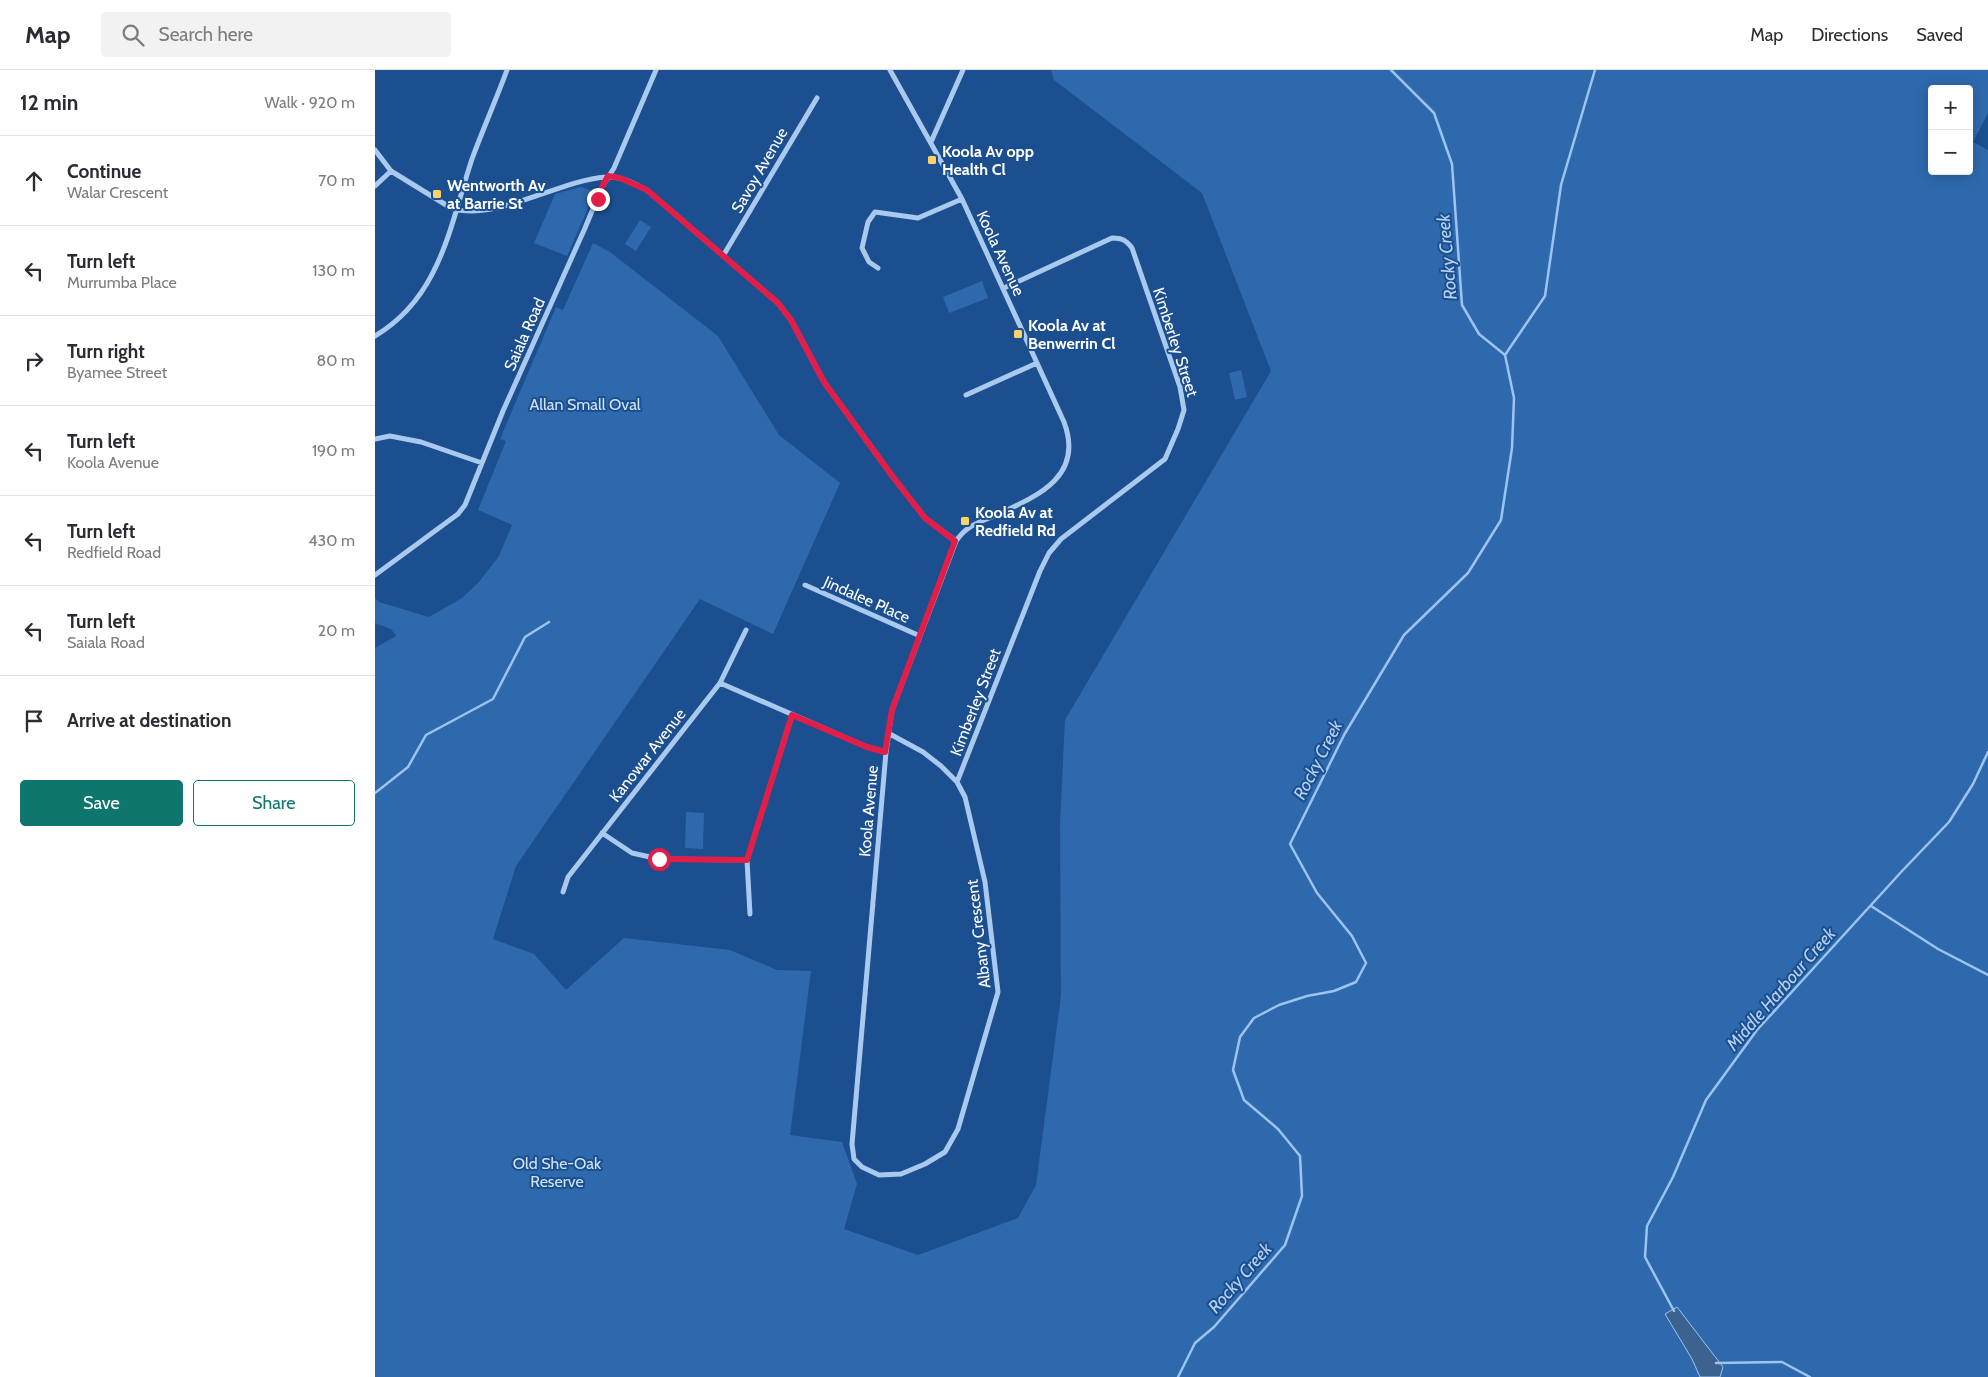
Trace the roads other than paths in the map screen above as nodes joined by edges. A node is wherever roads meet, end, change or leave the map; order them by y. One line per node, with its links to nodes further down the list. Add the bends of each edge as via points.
1 (507, 70): 12 (street, via 472,159)
2 (656, 70): 9 (street, Saiala Road, via 615,168)
3 (890, 70): 6 (street, Koola Avenue)
4 (963, 70): 6 (street)
5 (817, 98): 13 (street, Savoy Avenue)
6 (931, 142): 11 (street, Koola Avenue)
7 (375, 150): 8 (street)
8 (391, 171): 10 (street); 12 (street)
9 (608, 176): 12 (street, via 571,184 486,211); 13 (street, via 647,190); 20 (street, Saiala Road)
10 (375, 186)
11 (962, 199): 14 (street, via 918,218 875,212 868,222 862,248 869,262); 15 (street, Koola Avenue)
12 (457, 210): 16 (street, via 443,253 423,289 403,314)
13 (723, 256): 21 (street, via 778,303 791,320 824,382 893,477 925,518)
14 (878, 268)
15 (1004, 288): 17 (street, Koola Avenue); 30 (street, Kimberley Street, via 1112,238 1127,242 1132,248 1180,386 1184,410 1165,459 1061,538 1049,553)
16 (375, 336)
17 (1037, 363): 18 (street); 21 (street, Koola Avenue, via 1069,436 1067,461 1055,482 1045,490 967,529)
18 (966, 395)
19 (375, 438): 20 (street, via 390,436 421,442)
20 (482, 463): 22 (street, Saiala Road, via 465,506 458,514)
21 (955, 541): 25 (street, Koola Avenue)
22 (375, 575)
23 (805, 585): 25 (street, Jindalee Place)
24 (746, 630): 26 (street, Kanowar Avenue)
25 (920, 636): 28 (street, Koola Avenue, via 892,710)
26 (720, 683): 27 (street); 31 (street, Kanowar Avenue)
27 (792, 715): 29 (street); 32 (street)
28 (887, 733): 29 (street, Koola Avenue); 30 (street, Albany Crescent, via 923,752)
29 (885, 752): 35 (street, Koola Avenue, via 860,1036 852,1144)
30 (957, 782): 35 (street, Albany Crescent, via 970,811 985,882 998,992 957,1129 945,1152 901,1174 879,1175)
31 (602, 833): 32 (street, via 632,853 659,859); 33 (street, Kanowar Avenue, via 568,877)
32 (747, 860): 34 (street)
33 (563, 892)
34 (750, 914)
35 (854, 1159)

